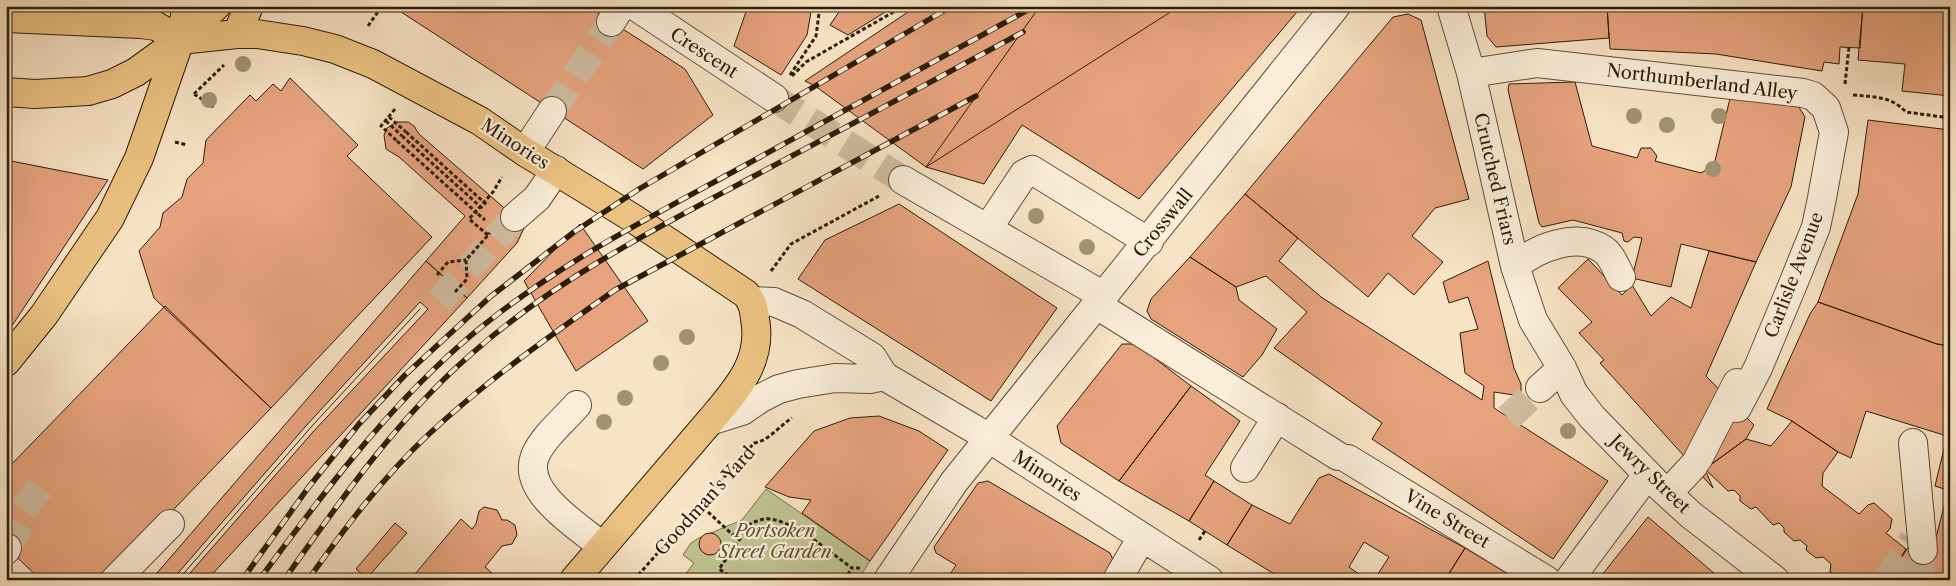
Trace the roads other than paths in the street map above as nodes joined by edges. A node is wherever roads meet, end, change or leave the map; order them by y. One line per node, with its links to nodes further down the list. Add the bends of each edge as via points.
1 (187, 6): 8 (main road)
2 (216, 6): 8 (main road)
3 (248, 6): 9 (main road)
4 (635, 6): 11 (street, Crescent)
5 (1336, 6): 21 (street, Crosswall)
6 (1451, 6): 10 (street, Crutched Friars)
7 (6, 18): 8 (main road, via 141,24 156,26)
8 (180, 40): 9 (main road, Minories); 12 (main road, via 136,72 112,84 88,90 35,94); 27 (main road, via 138,158 110,218 44,315)
9 (241, 42): 15 (main road, Minories, via 303,41 335,49 373,64 480,120)
10 (1471, 73): 13 (street, Northumberland Alley, via 1537,63 1803,93); 22 (street, Crutched Friars)
11 (778, 91)
12 (6, 92)
13 (1835, 101): 19 (street, Carlisle Avenue, via 1834,132)
14 (552, 111): 15 (street)
15 (525, 152): 16 (main road, Minories)
16 (556, 170): 18 (street, via 537,198); 24 (main road, Minories, via 631,216 746,294)
17 (903, 180): 20 (street, Vine Street)
18 (505, 222)
19 (1816, 227): 31 (street, Carlisle Avenue, via 1758,368); 38 (street, via 1696,462)
20 (988, 228): 21 (street, via 1024,174 1032,170); 25 (street, Vine Street)
21 (1148, 242): 25 (street, Crosswall)
22 (1515, 266): 23 (street, via 1543,250 1575,242 1587,243 1604,250); 26 (street, Crutched Friars, via 1533,320)
23 (1621, 276)
24 (751, 301): 28 (street, Minories, via 774,302 802,314 872,357); 33 (main road, via 758,330 753,362)
25 (1101, 301): 32 (street, Vine Street); 34 (street, Crosswall)
26 (1555, 358): 29 (street); 37 (street, Jewry Street, via 1574,394 1592,417)
27 (6, 362)
28 (884, 376): 33 (street, via 835,378 798,384 773,392 742,411); 34 (street, Minories)
29 (1540, 388)
30 (577, 406): 42 (street, via 534,458 534,478 546,499)
31 (1737, 408)
32 (1277, 418): 36 (street); 48 (street, Vine Street)
33 (710, 421): 42 (main road)
34 (989, 439): 40 (street, Minories); 45 (street, Crosswall, via 940,502)
35 (1913, 443): 41 (street)
36 (1245, 468)
37 (1647, 475): 38 (street, Jewry Street); 49 (street)
38 (1668, 493): 50 (street, Jewry Street)
39 (170, 524): 43 (street)
40 (1142, 537): 46 (street); 47 (street, Minories)
41 (1920, 540)
42 (602, 546): 44 (main road)
43 (115, 580)
44 (574, 580)
45 (888, 580)
46 (1118, 580)
47 (1208, 580)
48 (1546, 580)
49 (1569, 580)
50 (1775, 580)

